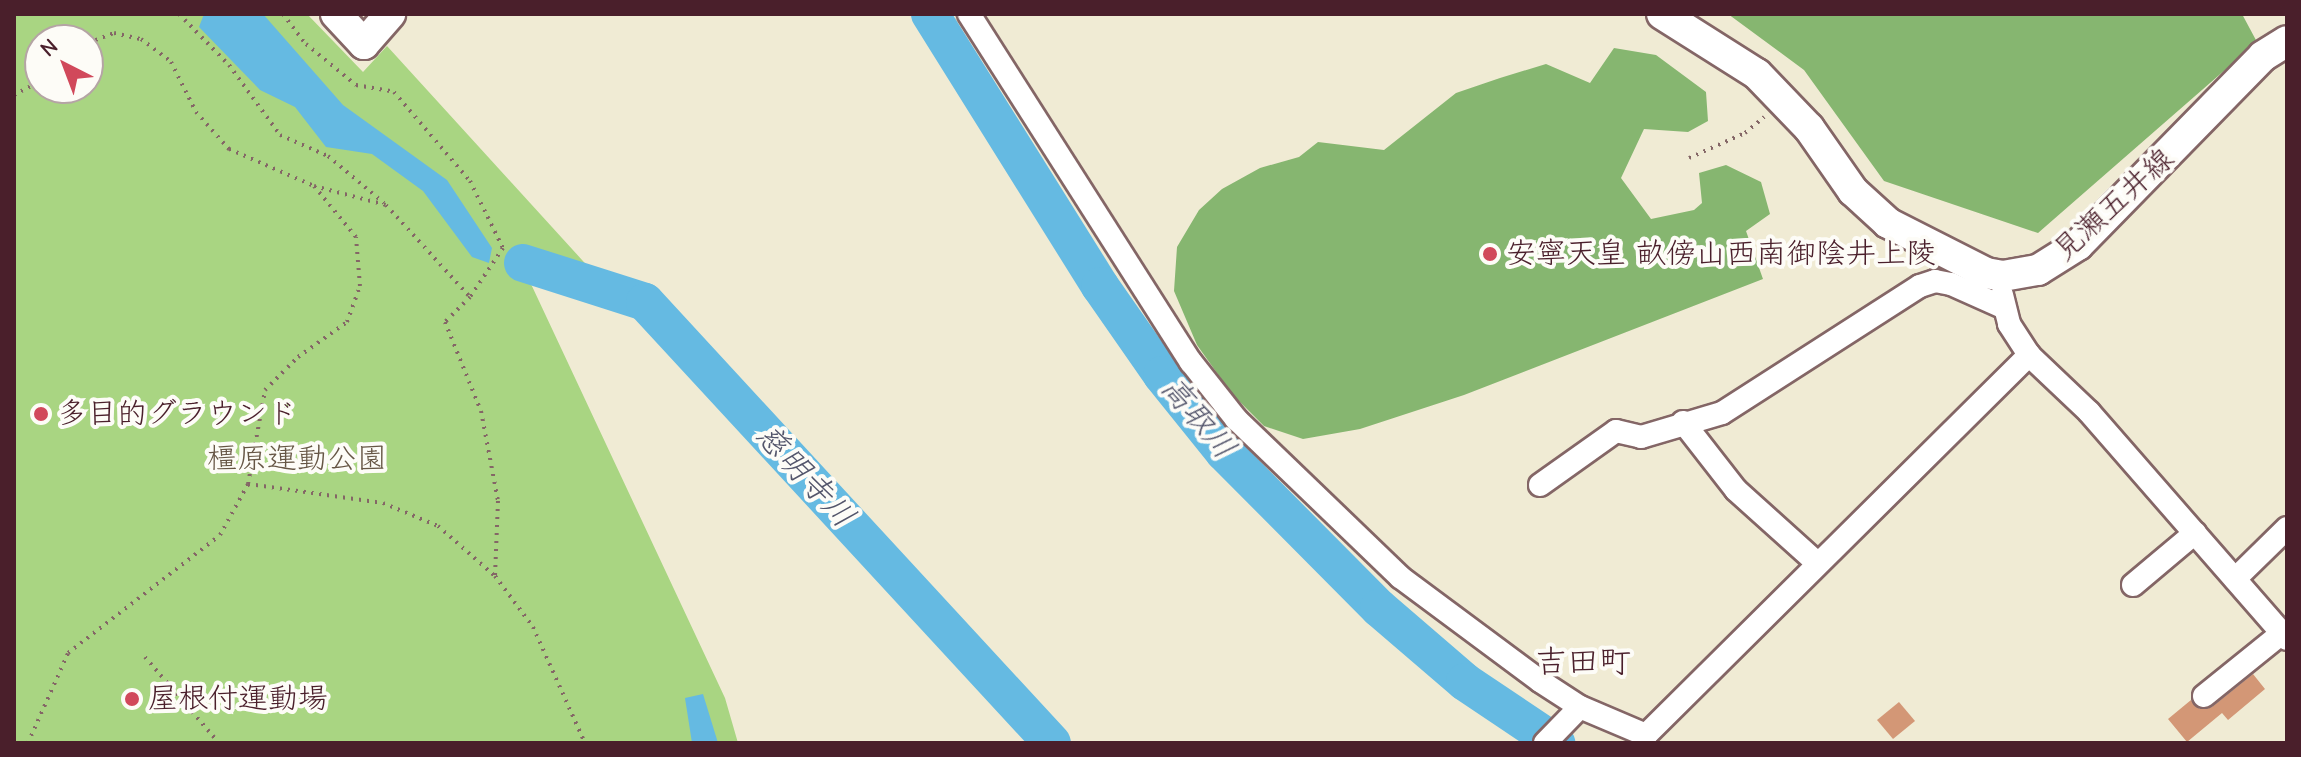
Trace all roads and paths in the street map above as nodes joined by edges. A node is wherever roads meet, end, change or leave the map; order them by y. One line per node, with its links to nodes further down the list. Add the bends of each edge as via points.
1 (179, 14): 12 (path, via 229,65 280,135 328,156)
2 (283, 14): 14 (path, via 306,44 356,85 394,92 470,181 503,248)
3 (336, 14): 4 (main road, via 364,44)
4 (390, 14)
5 (969, 14): 29 (street, via 1191,362 1236,419 1400,577)
6 (1672, 17): 9 (main road, via 1730,52)
7 (2285, 36): 13 (main road, 見瀬五井線, via 2078,245 2038,270)
8 (104, 37): 11 (path, via 114,33 141,39 171,62 196,112 229,149)
9 (1784, 100): 10 (path, via 1745,133); 13 (main road, via 1868,207 1986,273)
10 (1689, 158)
11 (314, 186): 12 (path); 18 (path, via 356,237 360,286 347,322 298,357 265,390)
12 (386, 205): 14 (path)
13 (2003, 276): 15 (street)
14 (470, 297): 23 (path, via 445,322 481,411 498,501)
15 (2003, 307): 16 (street); 17 (street, via 1935,281 1734,406)
16 (2029, 355): 21 (street, via 2089,412); 22 (street)
17 (1683, 422): 19 (street, via 1641,437 1616,431); 22 (street, via 1736,490)
18 (248, 484): 23 (path, via 383,503 438,526); 30 (path, via 220,535 68,653)
19 (1540, 485)
20 (2287, 528): 24 (street)
21 (2195, 533): 24 (street); 25 (street)
22 (1817, 563): 29 (street, via 1646,735)
23 (495, 576): 32 (path, via 533,627)
24 (2235, 579): 26 (street)
25 (2133, 585)
26 (2284, 636): 28 (street)
27 (145, 657): 31 (path)
28 (2204, 696)
29 (1576, 712): 33 (street)
30 (28, 743)
31 (219, 743)
32 (585, 743)
33 (1545, 743)

